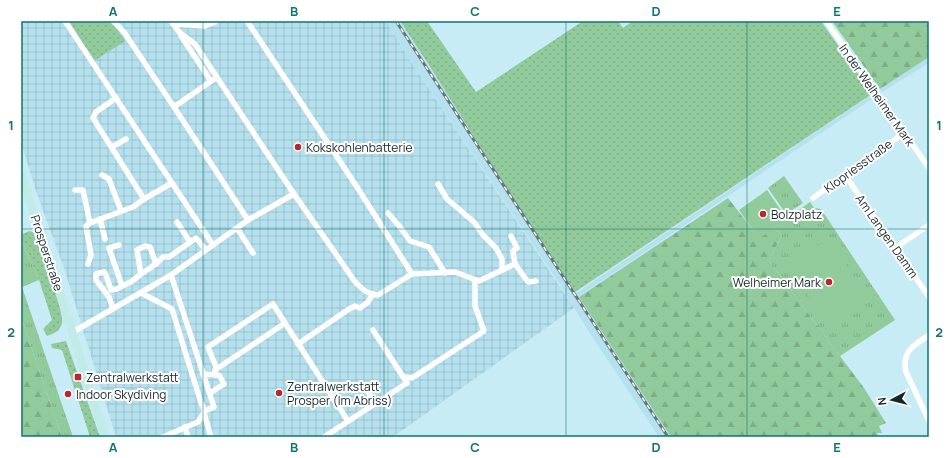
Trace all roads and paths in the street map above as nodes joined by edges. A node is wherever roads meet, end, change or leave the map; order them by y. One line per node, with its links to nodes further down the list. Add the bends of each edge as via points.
1 (65, 21): 10 (street)
2 (113, 21): 11 (street, via 124,32)
3 (247, 21): 47 (street)
4 (826, 21): 12 (street, In der Welheimer Mark)
5 (215, 22): 6 (street, via 205,26)
6 (172, 23): 7 (street)
7 (180, 34): 8 (street, via 196,44); 9 (street)
8 (217, 77): 9 (street); 22 (street)
9 (211, 81): 11 (street)
10 (116, 98): 14 (street, via 96,112 93,118); 19 (street)
11 (174, 107): 28 (street)
12 (904, 133): 15 (street, In der Welheimer Mark); 17 (street, Klopriesstraße)
13 (126, 139): 14 (street)
14 (112, 147): 24 (street)
15 (929, 168)
16 (102, 175): 25 (street, via 109,179)
17 (845, 175): 23 (street, Klopriesstraße); 38 (street, Am Langen Damm)
18 (22, 180): 58 (main road, Prosperstraße)
19 (172, 183): 24 (street); 37 (street)
20 (438, 184): 44 (street, via 447,199 474,222 500,253)
21 (75, 190): 30 (street, via 83,190)
22 (291, 190): 28 (street, via 294,194); 53 (street, via 356,283 364,291)
23 (813, 198)
24 (144, 199): 25 (street, via 133,207)
25 (121, 211): 27 (street)
26 (388, 213): 45 (street, via 410,241 429,246)
27 (100, 219): 30 (street); 34 (street)
28 (248, 220): 32 (street)
29 (177, 222): 35 (street)
30 (90, 223): 41 (street, via 86,226 91,255)
31 (929, 225): 38 (street)
32 (237, 228): 37 (street); 40 (street)
33 (511, 236): 43 (street, via 517,248 513,251)
34 (105, 239)
35 (190, 242): 39 (street, via 196,238); 42 (street, via 169,257 163,257)
36 (119, 244): 51 (street, via 109,248)
37 (213, 245): 39 (street)
38 (895, 248): 54 (street, Am Langen Damm)
39 (206, 250): 48 (street)
40 (253, 253)
41 (88, 264)
42 (156, 264): 46 (street); 46 (street, via 150,247 145,246 137,250)
43 (515, 264): 44 (street); 50 (street, via 528,282)
44 (502, 269): 49 (street, via 479,281)
45 (445, 272): 47 (street); 49 (street, via 455,272)
46 (141, 274): 51 (street)
47 (412, 274): 53 (street, via 378,295)
48 (171, 275): 52 (street); 62 (street)
49 (475, 280): 63 (street, via 475,306 484,331 412,378)
50 (536, 281)
51 (122, 286): 55 (street, via 111,290 104,272 96,274 96,280)
52 (141, 293): 55 (street); 67 (street, via 172,310)
53 (373, 294): 60 (street, via 360,308 355,306 349,309)
54 (929, 297)
55 (113, 308): 58 (street)
56 (285, 323): 60 (street); 61 (street); 61 (street, via 273,304 208,347 216,367)
57 (373, 330): 63 (street)
58 (73, 332): 71 (main road, Prosperstraße)
59 (929, 335): 69 (street, via 907,353 905,366)
60 (298, 344): 68 (street)
61 (214, 373): 62 (street); 65 (street, via 219,375 224,384)
62 (204, 374): 65 (street)
63 (404, 377): 66 (street, via 407,383)
64 (366, 388): 66 (street)
65 (210, 393): 67 (street, via 214,407)
66 (374, 404): 68 (street)
67 (204, 412): 70 (street, via 198,422); 74 (street)
68 (348, 421): 75 (street)
69 (929, 421)
70 (185, 428): 72 (street); 73 (street)
71 (105, 437)
72 (163, 437)
73 (188, 437)
74 (211, 437)
75 (324, 437)

